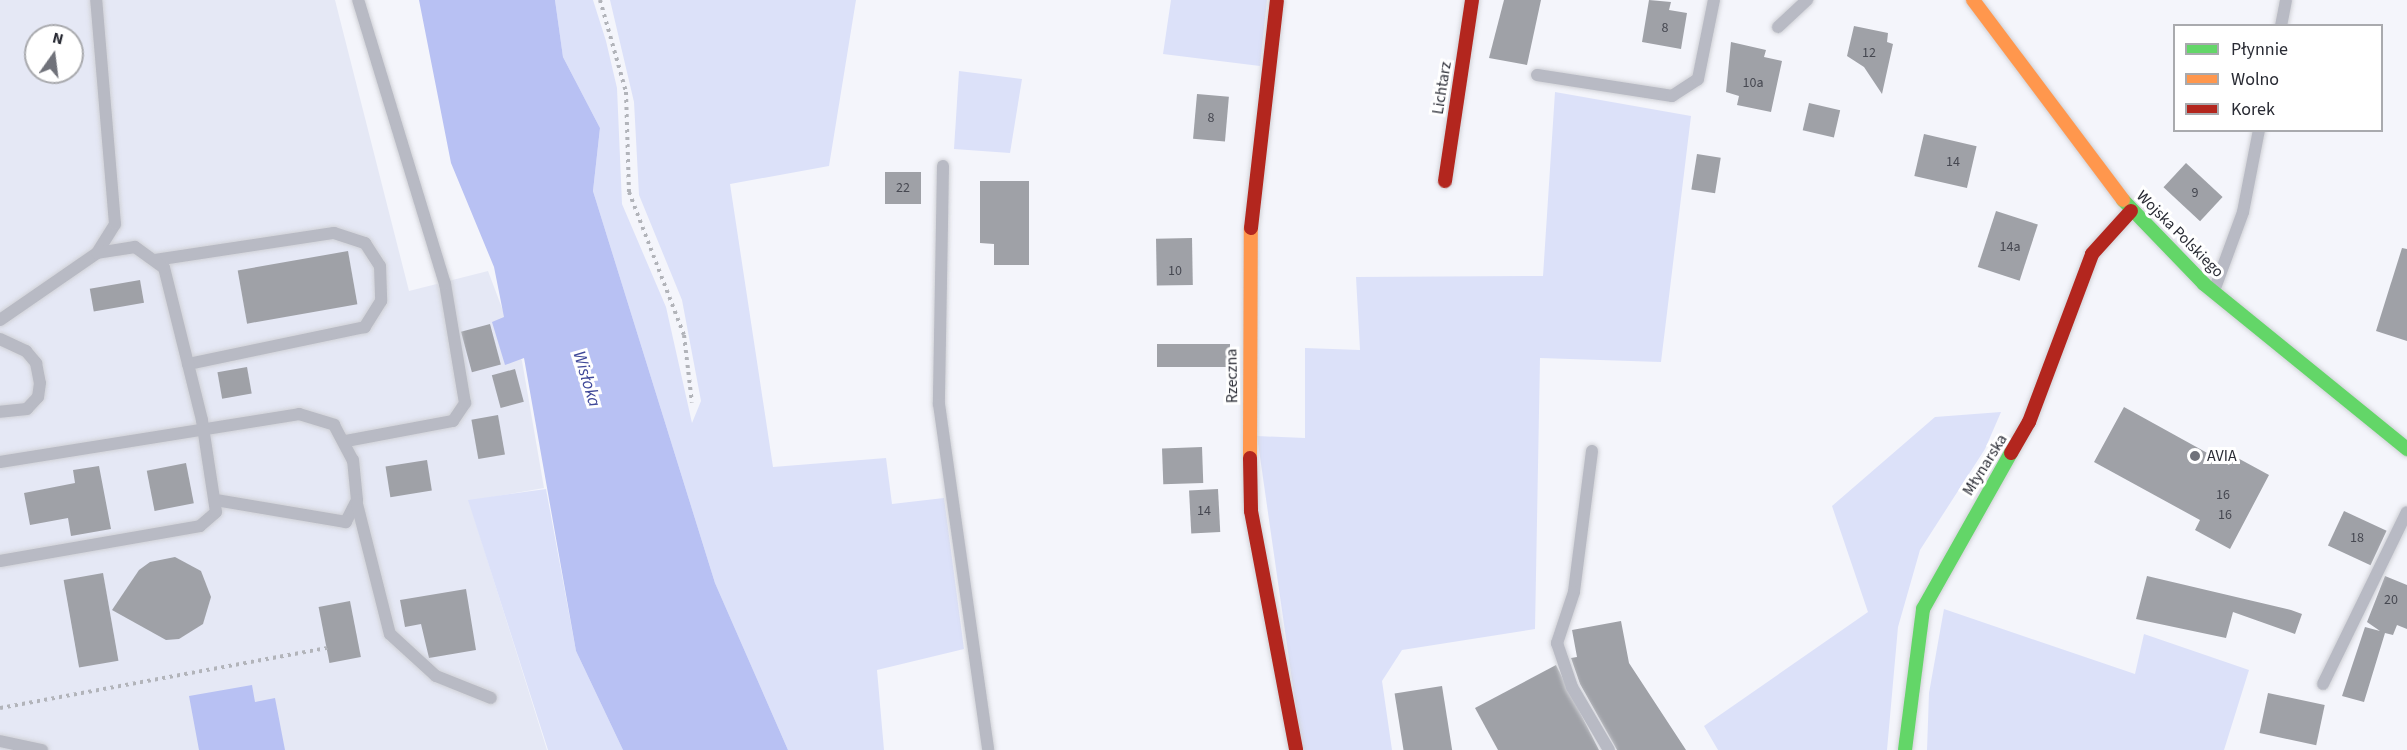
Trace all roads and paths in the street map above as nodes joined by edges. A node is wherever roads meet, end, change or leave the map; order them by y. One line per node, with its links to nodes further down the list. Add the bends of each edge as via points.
1 (96, 0): 17 (lane, via 118,209)
2 (358, 0): 26 (lane, via 445,284 465,403 453,421)
3 (600, 0): 23 (path, via 626,92 629,192 684,335)
4 (1276, 0): 41 (street, Rzeczna, via 1248,251 1251,511)
5 (1472, 0): 15 (street, Lichtarz)
6 (1714, 0): 12 (lane, via 1698,79 1672,96)
7 (1807, 0): 11 (lane)
8 (1973, 0): 16 (street, Wojska Polskiego)
9 (2286, 0): 10 (lane)
10 (2281, 24)
11 (1778, 27)
12 (1537, 75)
13 (2259, 132): 19 (lane, via 2243,212)
14 (943, 166): 40 (lane, via 939,404)
15 (1445, 181)
16 (2131, 211): 19 (street, Wojska Polskiego); 43 (street, Młynarska, via 2092,254 2029,422 1923,609)
17 (97, 253): 18 (lane, via 114,246 135,248); 20 (lane)
18 (155, 260): 22 (lane, via 168,280); 22 (lane, via 334,232 364,243 380,266 381,301 365,327)
19 (2214, 292): 27 (street, Wojska Polskiego)
20 (0, 320)
21 (0, 339): 24 (lane, via 26,351 36,363 40,383 38,397 27,409)
22 (189, 364): 25 (lane)
23 (692, 403)
24 (0, 412)
25 (203, 427): 26 (lane, via 299,414 334,425); 29 (lane); 30 (lane)
26 (345, 441): 31 (lane)
27 (2407, 448)
28 (1592, 451): 42 (lane, via 1574,592 1557,643 1572,687)
29 (0, 462)
30 (216, 500): 31 (lane, via 334,524 346,522); 33 (lane, via 216,512 200,526)
31 (357, 500): 36 (lane, via 390,634 436,676)
32 (2407, 512): 35 (lane)
33 (0, 561)
34 (327, 648): 37 (path)
35 (2324, 684)
36 (491, 698)
37 (0, 708)
38 (0, 741): 39 (lane)
39 (42, 750)
40 (988, 750)
41 (1296, 750)
42 (1609, 750)
43 (1905, 750)

